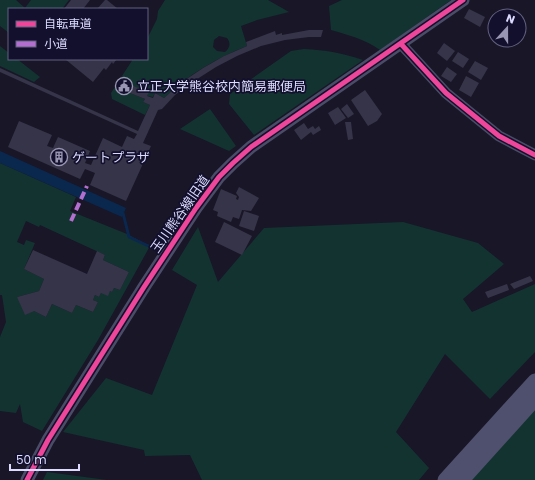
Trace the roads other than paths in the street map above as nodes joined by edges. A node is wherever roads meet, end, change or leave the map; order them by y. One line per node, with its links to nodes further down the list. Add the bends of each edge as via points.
1 (463, 0): 2 (street, 玉川熊谷線旧道)
2 (401, 44): 3 (street, via 446,92 498,136); 6 (street, 玉川熊谷線旧道, via 251,147 219,177 144,287 48,440)
3 (534, 152)
4 (535, 381): 7 (main road)
5 (535, 399): 8 (main road)
6 (27, 480)
7 (445, 480)
8 (462, 480)

